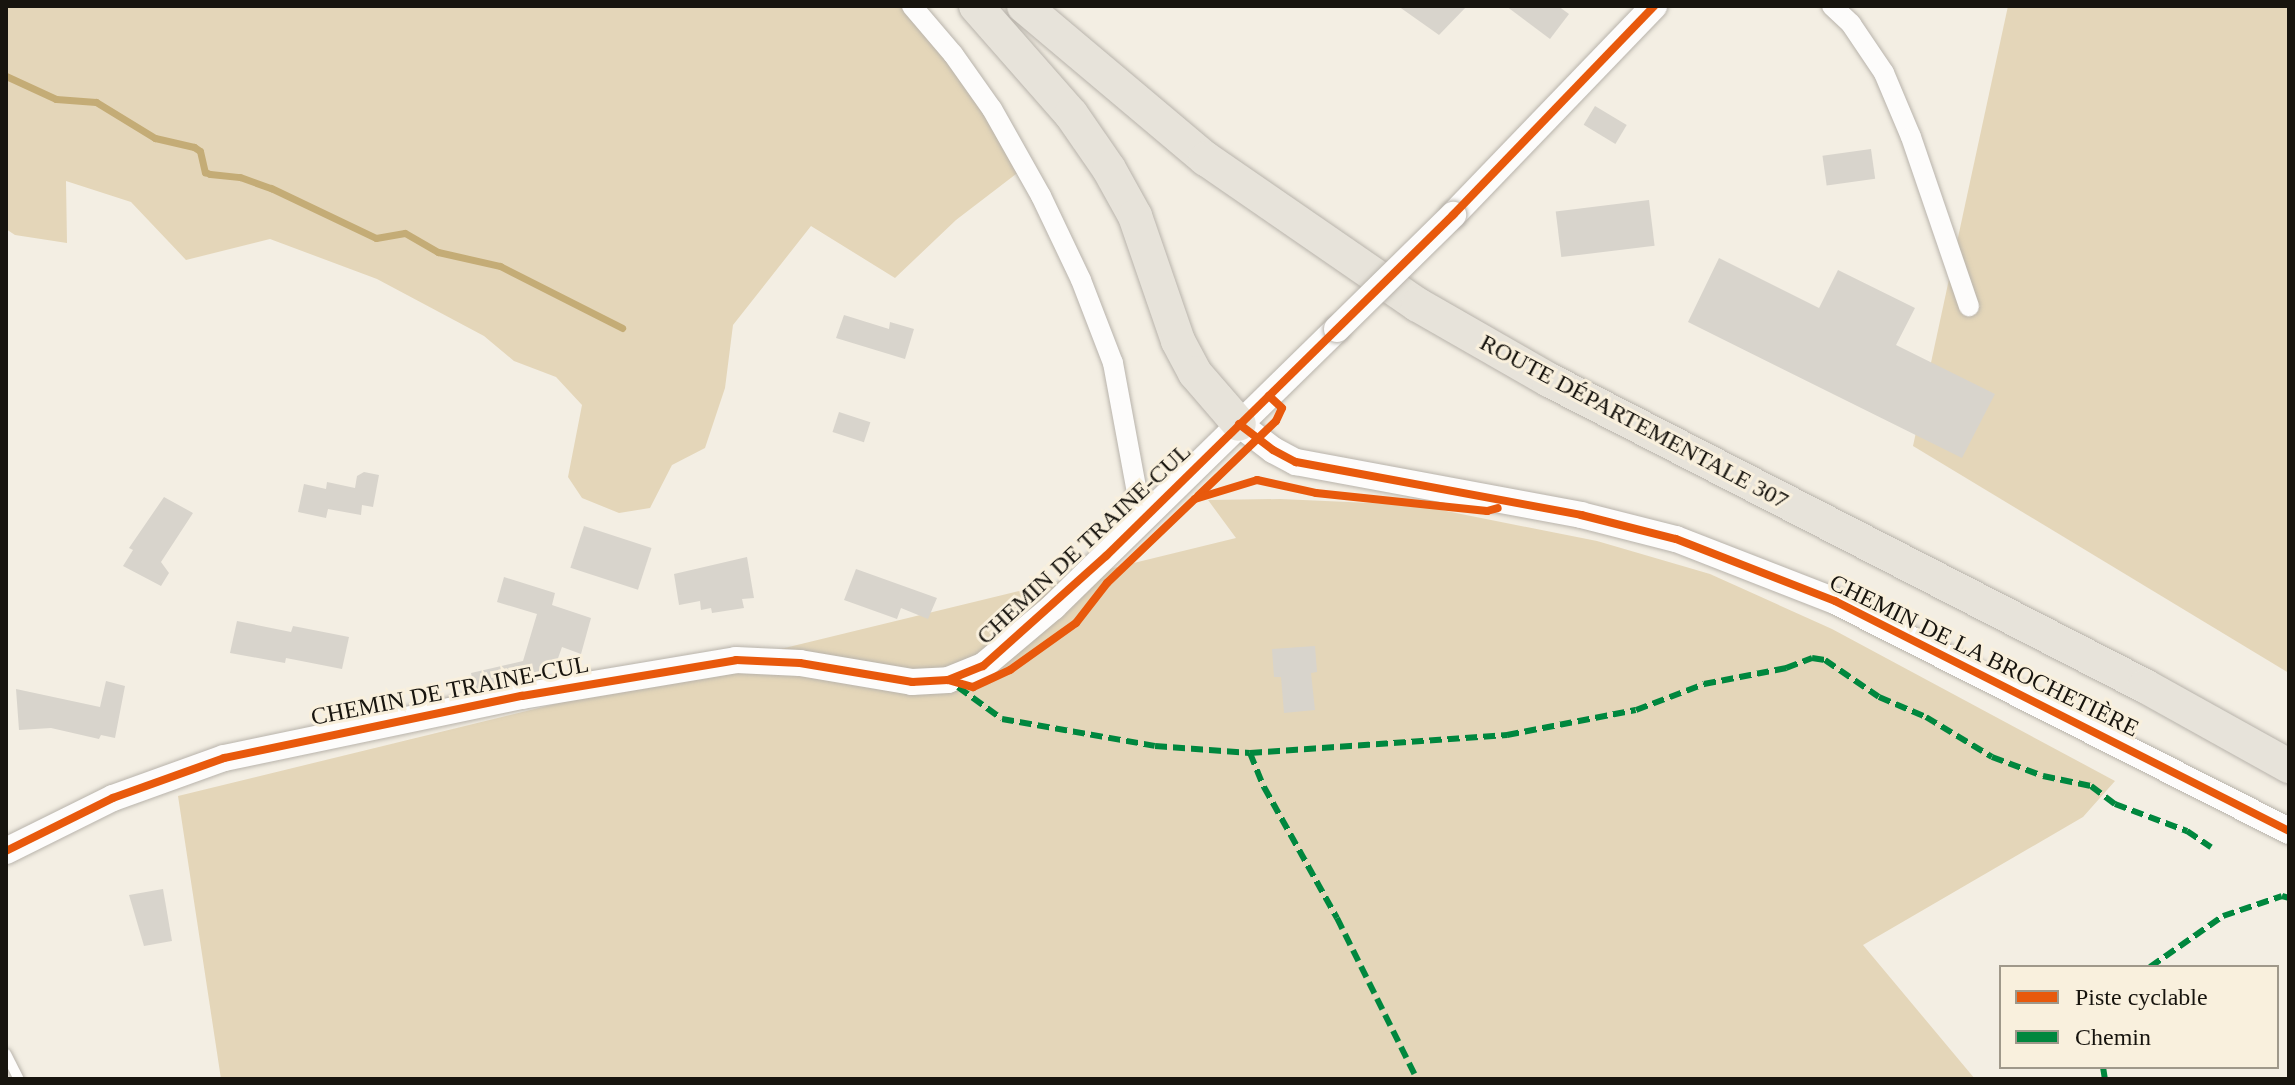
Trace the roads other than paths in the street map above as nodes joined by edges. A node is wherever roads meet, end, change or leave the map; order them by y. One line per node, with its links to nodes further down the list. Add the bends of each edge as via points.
1 (912, 6): 8 (street, via 992,109 1081,280 1113,363)
2 (976, 6): 7 (main road, via 1071,114 1109,169 1135,216 1178,341 1195,373)
3 (1024, 6): 9 (main road, ROUTE DÉPARTEMENTALE 307, via 1206,159 1418,305 1549,380 2145,686)
4 (1654, 6): 7 (street, CHEMIN DE TRAINE-CUL, bridge, via 1453,215)
5 (1832, 6): 6 (street, via 1884,73)
6 (1969, 306)
7 (1239, 424): 8 (street, CHEMIN DE TRAINE-CUL); 10 (street, CHEMIN DE LA BROCHETIÈRE, via 1296,462 1581,515 1676,539 1835,601)
8 (1142, 519): 11 (street, CHEMIN DE TRAINE-CUL, via 1010,645 983,666 948,680 912,682 800,663 736,660 522,696 224,758 113,798)
9 (2289, 766)
10 (2289, 831)
11 (6, 851)
12 (6, 1054): 13 (lane)
13 (19, 1079)

